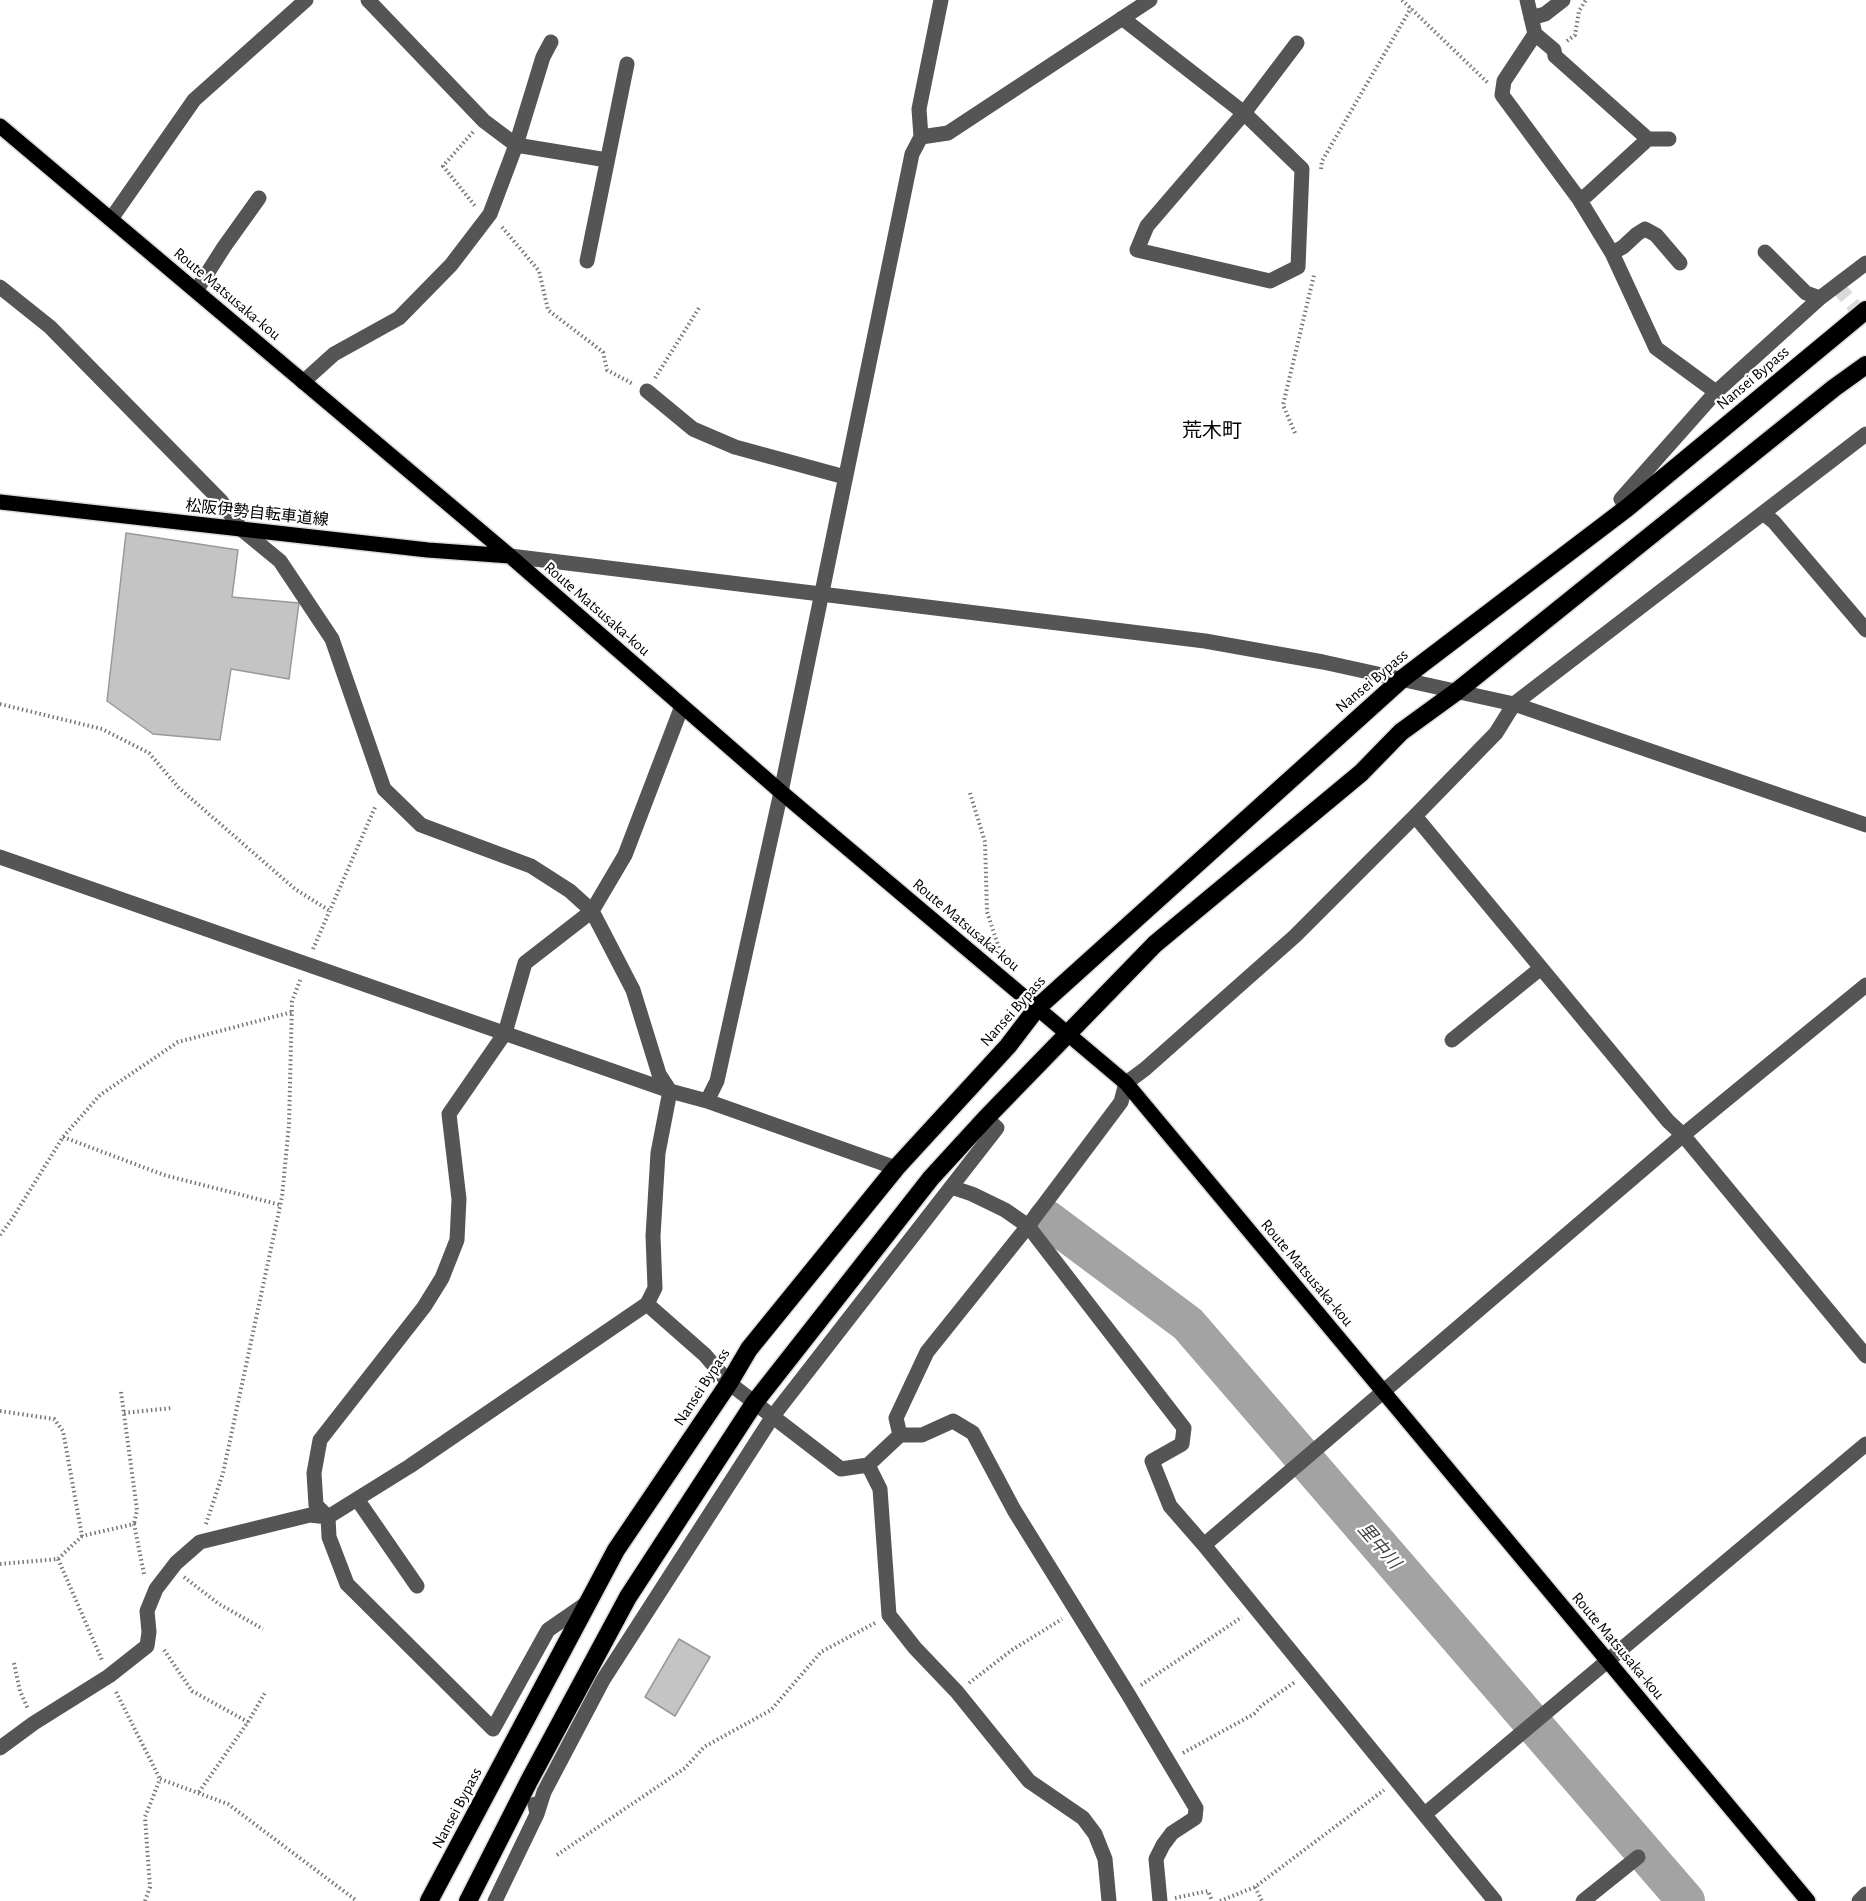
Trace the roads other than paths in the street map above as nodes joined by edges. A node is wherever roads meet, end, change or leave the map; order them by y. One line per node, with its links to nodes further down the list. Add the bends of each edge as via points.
1 (306, 0): 21 (street, via 194,100)
2 (368, 0): 17 (street, via 484,121)
3 (941, 0): 14 (street, via 919,109)
4 (1150, 0): 7 (street)
5 (1527, 0): 8 (street)
6 (1563, 0): 8 (street)
7 (1122, 18): 12 (street); 14 (street, via 948,133)
8 (1533, 26): 15 (street, via 1555,56); 20 (street, via 1504,81 1502,95)
9 (551, 42): 17 (street)
10 (1297, 43): 12 (street)
11 (627, 64): 18 (street)
12 (1244, 113): 12 (street, via 1302,169 1298,267 1270,281 1137,250 1148,226)
13 (0, 126): 21 (main road, Route Matsusaka-kou)
14 (921, 136): 36 (street, via 912,154)
15 (1648, 139): 16 (street); 20 (street)
16 (1670, 139)
17 (516, 146): 18 (street); 32 (street, via 490,214 451,265 399,318 334,354)
18 (607, 160): 24 (street)
19 (259, 198): 28 (street)
20 (1579, 199): 23 (street)
21 (111, 219): 28 (main road, Route Matsusaka-kou)
22 (1765, 252): 29 (street, via 1806,293)
23 (1612, 253): 25 (street, via 1645,229 1656,235); 34 (street, via 1656,348)
24 (587, 261)
25 (1680, 263)
26 (1866, 263): 29 (street)
27 (0, 287): 40 (street, via 50,327 221,501)
28 (196, 291): 32 (main road, Route Matsusaka-kou)
29 (1820, 298): 34 (street)
30 (1866, 310): 38 (highway, Nansei Bypass)
31 (1866, 365): 45 (highway)
32 (303, 382): 41 (main road, Route Matsusaka-kou)
33 (647, 391): 36 (street, via 693,429 735,447)
34 (1716, 392): 38 (street, via 1621,499)
35 (1866, 434): 39 (street)
36 (845, 477): 42 (street)
37 (0, 502): 40 (main road, 松阪伊勢自転車道線)
38 (1628, 508): 44 (highway, Nansei Bypass)
39 (1763, 513): 43 (street); 46 (street)
40 (241, 529): 41 (main road, 松阪伊勢自転車道線); 52 (street, via 280,561 332,639 384,789 421,825 531,866 570,891)
41 (510, 556): 42 (street); 47 (main road, Route Matsusaka-kou)
42 (821, 595): 44 (street, via 1205,641); 48 (street)
43 (1866, 630)
44 (1402, 679): 45 (street); 55 (highway, Nansei Bypass)
45 (1456, 692): 46 (street); 57 (highway, via 1401,732 1361,773 1155,944)
46 (1514, 704): 49 (street, via 1496,733); 50 (street)
47 (682, 706): 48 (main road, Route Matsusaka-kou); 52 (street, via 625,855)
48 (781, 792): 55 (main road, Route Matsusaka-kou); 61 (street, via 717,1081)
49 (1416, 816): 53 (street); 59 (street, via 1295,936)
50 (1866, 825)
51 (0, 857): 56 (street)
52 (592, 911): 56 (street, via 525,963); 60 (street, via 633,990 659,1074)
53 (1541, 968): 58 (street); 63 (street)
54 (1866, 986): 63 (street)
55 (1037, 1008): 57 (main road, Route Matsusaka-kou); 64 (highway, Nansei Bypass, via 1008,1046)
56 (505, 1034): 60 (street); 77 (street, via 449,1114 459,1199 457,1240 442,1278 424,1307 320,1440 314,1473 316,1505)
57 (1069, 1034): 59 (main road, Route Matsusaka-kou); 62 (highway)
58 (1452, 1040)
59 (1126, 1083): 66 (street, via 1121,1102); 70 (main road, Route Matsusaka-kou)
60 (669, 1091): 61 (street); 67 (street, via 658,1153 653,1236 655,1288)
61 (707, 1101): 64 (street)
62 (986, 1118): 65 (street, via 997,1128); 71 (highway, via 931,1178)
63 (1683, 1135): 68 (street); 70 (street)
64 (896, 1168): 69 (highway, Nansei Bypass, via 749,1350)
65 (951, 1187): 66 (street, via 1005,1210); 72 (street)
66 (1028, 1226): 73 (street, via 927,1352 896,1418); 78 (street, via 1184,1428 1182,1444 1152,1461 1170,1506)
67 (647, 1304): 69 (street, via 705,1355); 76 (street)
68 (1866, 1356)
69 (729, 1383): 71 (street); 80 (highway, Nansei Bypass, via 616,1551)
70 (1383, 1392): 78 (street); 81 (main road, Route Matsusaka-kou)
71 (755, 1402): 72 (street); 83 (highway, via 628,1597)
72 (773, 1416): 75 (street, via 841,1469); 84 (street, via 603,1680 544,1792)
73 (900, 1435): 75 (street); 93 (street, via 922,1435 953,1421 973,1433 1014,1510 1196,1808 1195,1818 1172,1833 1156,1859)
74 (1866, 1444): 81 (street)
75 (868, 1465): 92 (street, via 880,1488 889,1615 1029,1781 1083,1818 1106,1858)
76 (357, 1499): 77 (street); 79 (street)
77 (328, 1517): 80 (street, via 329,1537 346,1584 493,1728 548,1630); 82 (street, via 310,1515 200,1542 176,1563 156,1589 147,1611 147,1646)
78 (1204, 1545): 85 (street)
79 (417, 1586)
80 (590, 1601): 89 (highway, Nansei Bypass)
81 (1607, 1662): 85 (street); 95 (main road, Route Matsusaka-kou)
82 (0, 1748)
83 (529, 1781): 84 (street); 90 (highway)
84 (537, 1814): 91 (street)
85 (1425, 1814): 88 (street)
86 (1638, 1857): 94 (street)
87 (1866, 1894): 96 (street)
88 (1490, 1899)
89 (429, 1901)
90 (468, 1901)
91 (495, 1901)
92 (1109, 1901)
93 (1160, 1901)
94 (1583, 1901)
95 (1808, 1901)
96 (1859, 1901)

